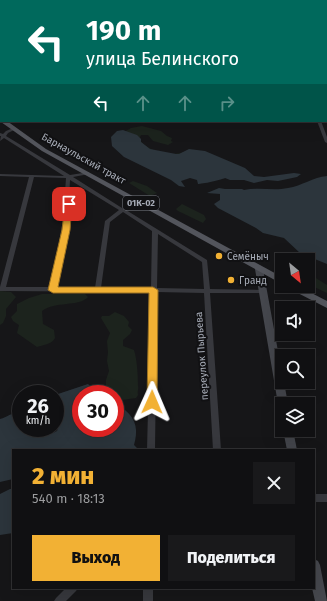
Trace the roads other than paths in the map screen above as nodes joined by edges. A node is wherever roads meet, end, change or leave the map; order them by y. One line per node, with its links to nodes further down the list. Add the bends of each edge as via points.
1 (4, 122): 3 (main road, Барнаульский тракт / 01К-02)
2 (319, 122): 5 (street)
3 (14, 129): 4 (street); 6 (main road, Барнаульский тракт / 01К-02, via 44,150)
4 (1, 137): 9 (street)
5 (327, 142)
6 (87, 173): 9 (street); 10 (main road, Барнаульский тракт / 01К-02)
7 (0, 175): 8 (street)
8 (32, 176): 9 (street); 15 (street)
9 (68, 177): 11 (street); 16 (street, via 69,204 66,230)
10 (135, 200): 11 (street); 13 (main road, Барнаульский тракт / 01К-02)
11 (122, 210): 12 (street); 17 (street, via 108,221)
12 (155, 230): 18 (street); 19 (street, переулок Пырьева, via 205,261)
13 (259, 269): 14 (main road, Барнаульский тракт / 01К-02); 20 (street)
14 (275, 277)
15 (2, 289): 16 (street)
16 (53, 290): 17 (street)
17 (98, 290): 18 (street)
18 (153, 290): 19 (street); 25 (street)
19 (206, 290): 20 (street); 26 (street, переулок Пырьева)
20 (262, 291): 23 (street)
21 (304, 293): 22 (main road)
22 (327, 305)
23 (282, 397)
24 (289, 437): 27 (street)
25 (151, 449)
26 (217, 449)
27 (292, 449)
28 (315, 498): 29 (street)
29 (327, 498)
30 (315, 570): 35 (street)
31 (71, 589): 33 (street)
32 (148, 589): 34 (street)
33 (59, 601)
34 (148, 601)
35 (321, 601)

